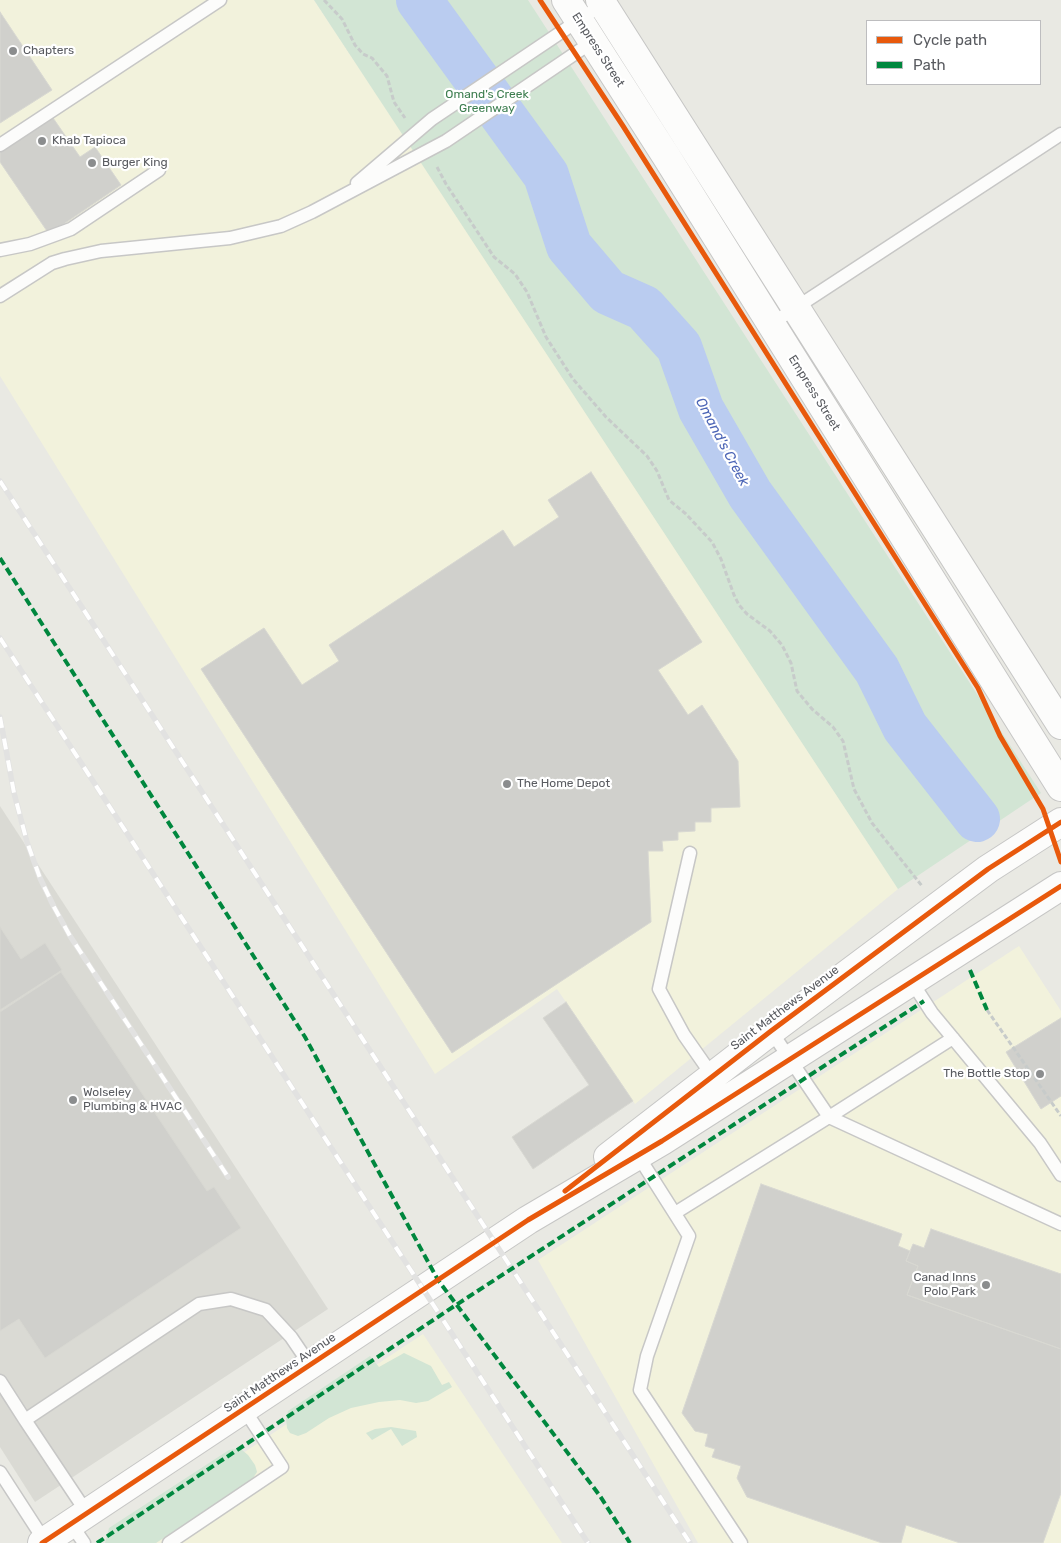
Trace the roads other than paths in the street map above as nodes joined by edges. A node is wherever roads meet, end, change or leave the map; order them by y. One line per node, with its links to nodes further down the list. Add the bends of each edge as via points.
1 (220, 0): 5 (lane)
2 (606, 10): 3 (lane); 3 (lane); 10 (street)
3 (579, 21): 7 (lane, via 432,119); 7 (lane, via 541,77 446,141); 11 (street, Empress Street)
4 (1061, 134): 10 (lane)
5 (0, 145)
6 (159, 170): 8 (lane, via 71,229 30,244)
7 (342, 196): 9 (lane, via 281,226 254,233 100,251 65,259 52,263)
8 (0, 250)
9 (0, 296)
10 (796, 307): 11 (lane); 12 (street)
11 (771, 324): 13 (street, Empress Street)
12 (1061, 725)
13 (1061, 787)
14 (1061, 822): 18 (street, Saint Matthews Avenue, via 988,869)
15 (690, 853): 21 (lane, via 659,989 684,1036)
16 (1061, 886): 17 (street, Saint Matthews Avenue)
17 (912, 982): 19 (lane); 20 (street, Saint Matthews Avenue)
18 (771, 1030): 20 (lane); 21 (street, Saint Matthews Avenue)
19 (953, 1038): 23 (lane); 25 (lane, via 1040,1143)
20 (790, 1060): 22 (street, Saint Matthews Avenue); 23 (lane)
21 (713, 1075): 22 (lane); 24 (street, Saint Matthews Avenue)
22 (728, 1099): 24 (street, Saint Matthews Avenue)
23 (829, 1117): 26 (lane); 27 (lane)
24 (633, 1148): 26 (lane); 28 (street, Saint Matthews Avenue)
25 (1061, 1175)
26 (675, 1213): 36 (lane, via 689,1236 647,1356 640,1390)
27 (1061, 1224)
28 (310, 1366): 30 (street, Saint Matthews Avenue); 31 (lane, via 291,1337 266,1310 231,1299 199,1304)
29 (0, 1381): 31 (lane)
30 (244, 1409): 33 (street, Saint Matthews Avenue); 35 (lane, via 282,1467)
31 (25, 1420): 33 (lane)
32 (0, 1472): 34 (lane)
33 (80, 1527): 34 (street, Saint Matthews Avenue)
34 (44, 1542)
35 (169, 1543)
36 (741, 1543)

